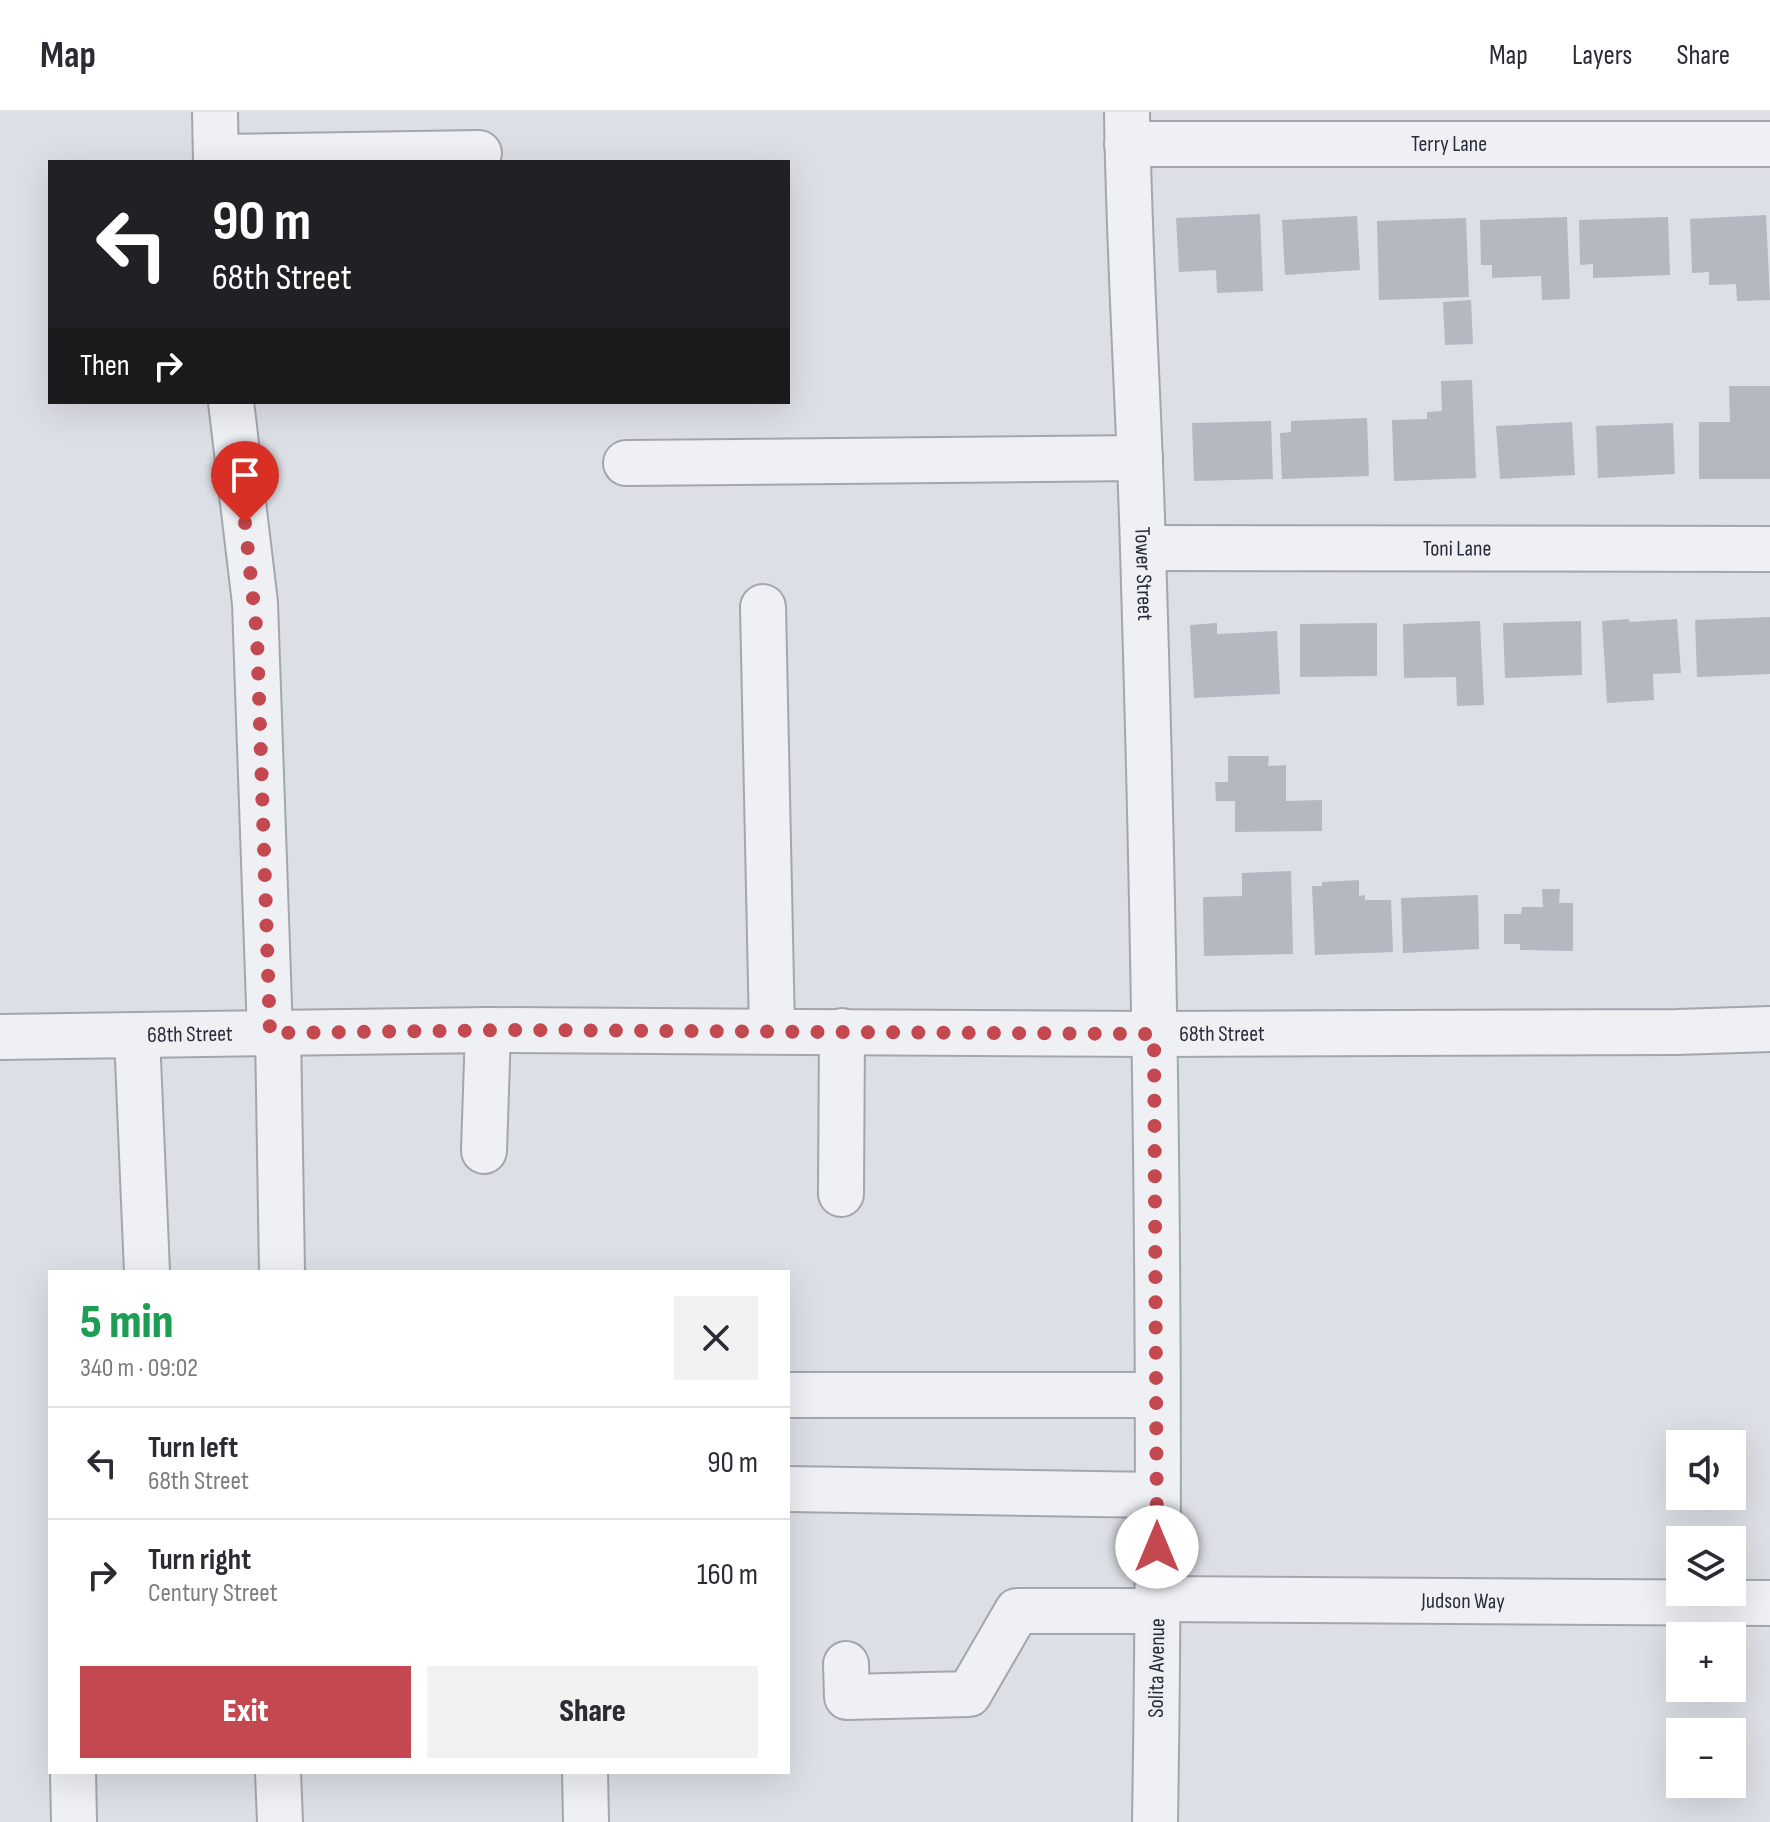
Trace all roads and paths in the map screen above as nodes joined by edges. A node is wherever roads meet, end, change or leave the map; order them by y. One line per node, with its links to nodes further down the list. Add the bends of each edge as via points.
1 (215, 112): 5 (street)
2 (1127, 128): 3 (street, Terry Lane); 7 (street, Tower Street)
3 (1770, 144)
4 (479, 153): 5 (street)
5 (216, 160)
6 (231, 404): 16 (street, via 255,603)
7 (1140, 458): 8 (street); 9 (street, Tower Street)
8 (626, 463)
9 (1143, 548): 10 (street, Toni Lane); 17 (street, Tower Street)
10 (1770, 549)
11 (763, 607): 14 (street)
12 (1770, 1029): 17 (street, 68th Street)
13 (488, 1030): 14 (street, 68th Street); 16 (street, 68th Street); 20 (street)
14 (772, 1030): 15 (street, 68th Street)
15 (842, 1031): 17 (street, 68th Street); 21 (street)
16 (274, 1032): 18 (street, 68th Street); 23 (street)
17 (1154, 1034): 25 (street, Solita Avenue)
18 (137, 1036): 19 (street, 68th Street); 22 (street)
19 (0, 1037)
20 (484, 1151)
21 (841, 1194)
22 (147, 1270)
23 (282, 1270)
24 (790, 1395): 25 (street)
25 (1157, 1395): 27 (street, Solita Avenue)
26 (790, 1489): 27 (street)
27 (1157, 1495): 29 (street, Solita Avenue)
28 (1770, 1603): 29 (street, Judson Way)
29 (1158, 1605): 30 (street, Judson Way, via 1017,1611 969,1694 847,1697); 37 (street, Solita Avenue)
30 (846, 1664)
31 (73, 1774): 34 (street)
32 (278, 1774): 35 (street)
33 (585, 1774): 36 (street)
34 (74, 1822)
35 (280, 1822)
36 (586, 1822)
37 (1155, 1822)

